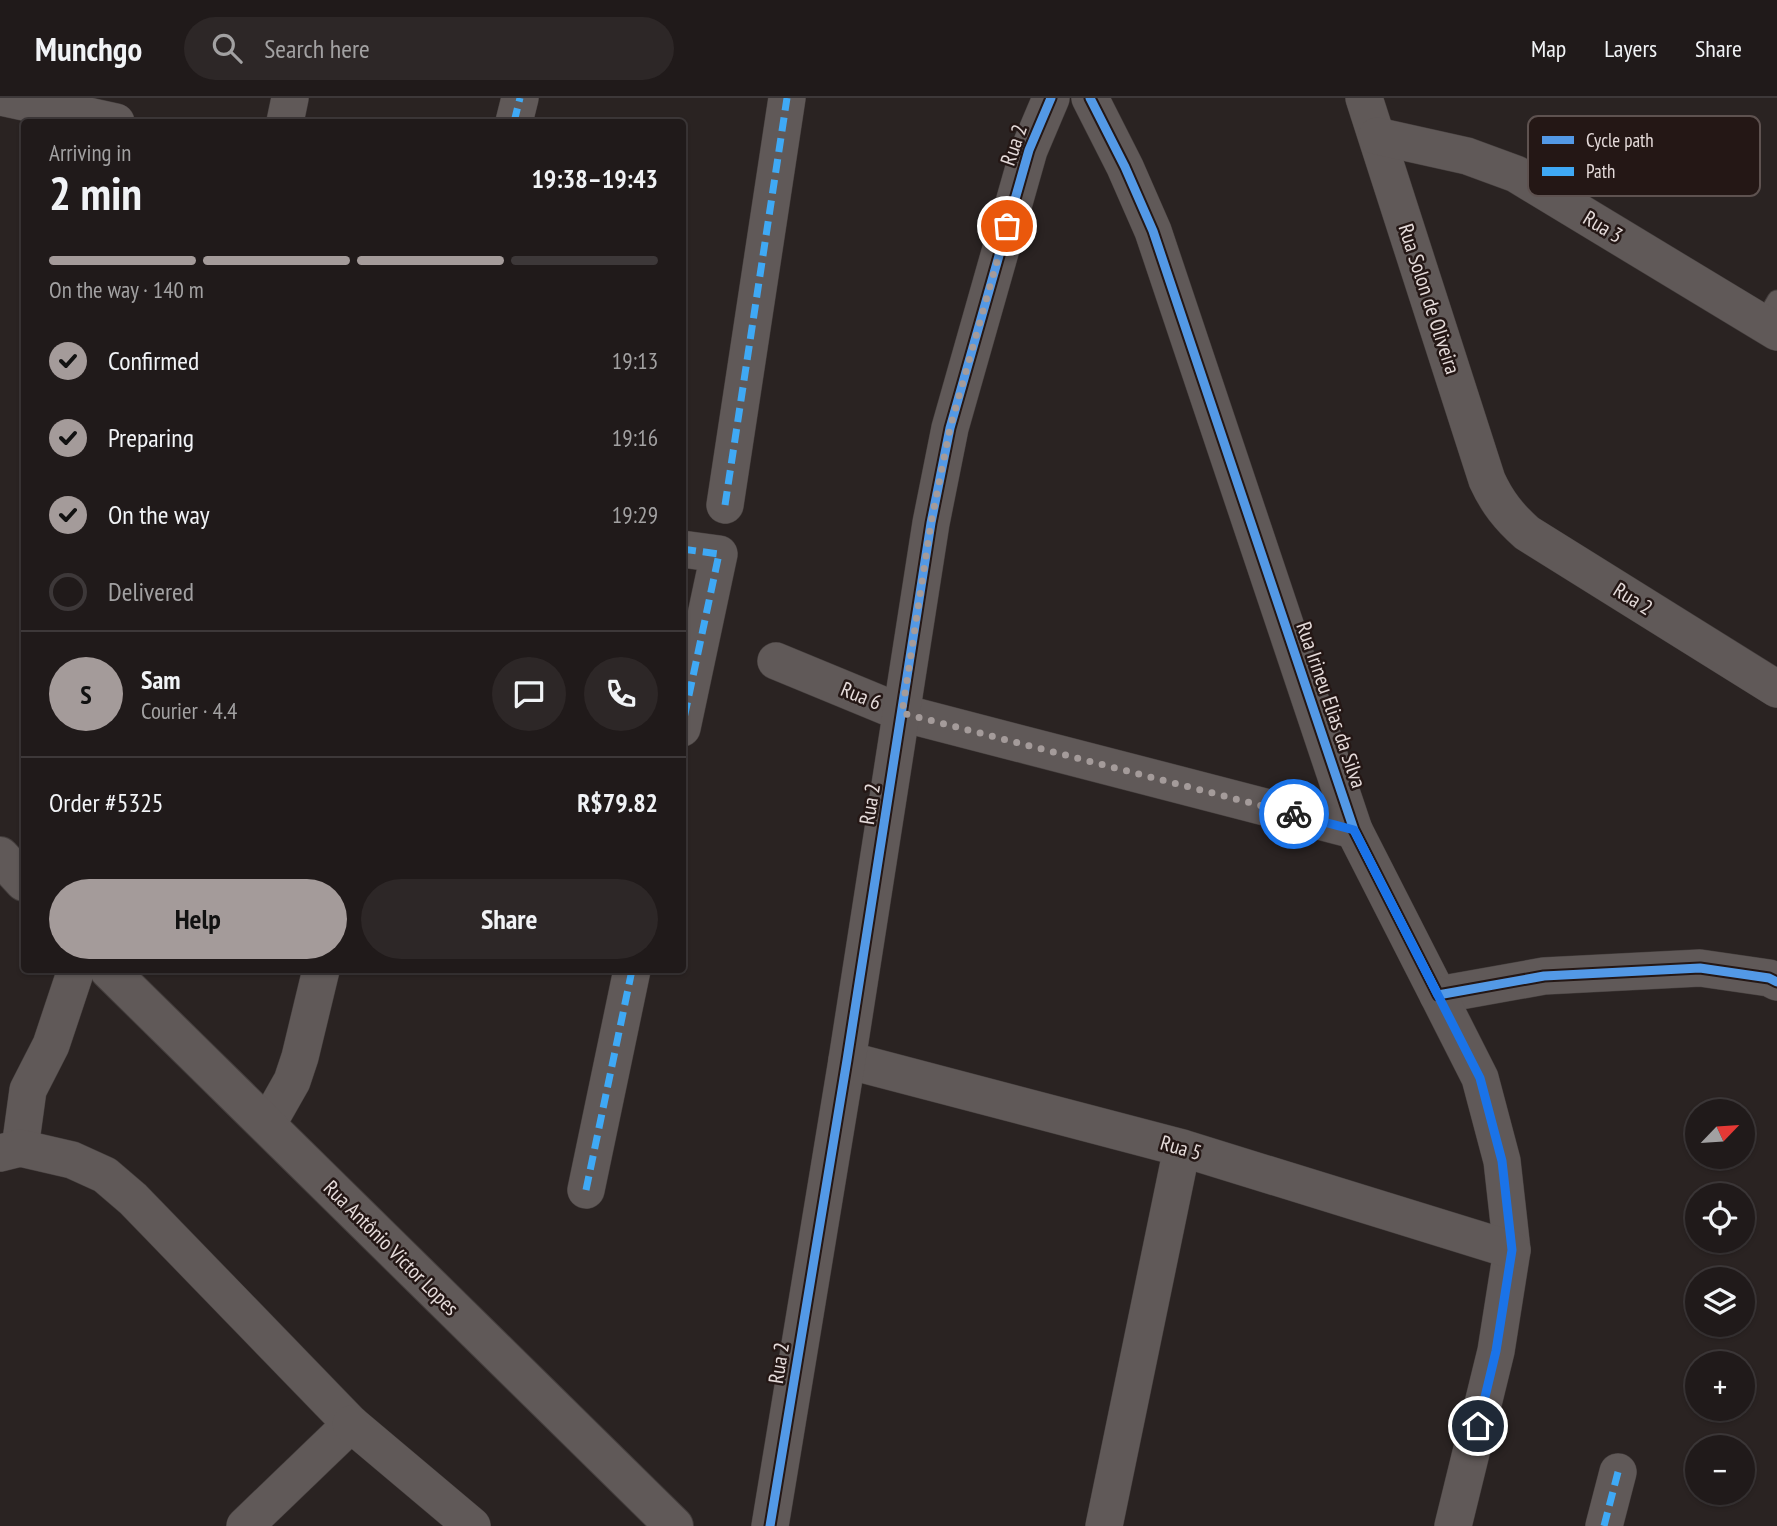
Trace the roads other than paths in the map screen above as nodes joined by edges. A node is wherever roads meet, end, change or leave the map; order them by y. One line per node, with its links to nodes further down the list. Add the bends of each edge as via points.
1 (5, 98): 8 (street)
2 (290, 98): 9 (street)
3 (520, 98): 10 (street)
4 (787, 98): 16 (street)
5 (1051, 98): 21 (street, Rua 2, via 1029,150 950,428)
6 (1090, 98): 22 (street, Rua Irineu Elias da Silva, via 1153,231)
7 (1364, 98): 11 (street, Rua Solon de Oliveira)
8 (102, 119)
9 (286, 119)
10 (515, 119)
11 (1377, 136): 12 (street, Rua 3, via 1466,156); 15 (street, Rua Solon de Oliveira)
12 (1528, 181)
13 (1555, 196): 14 (street, Rua 3)
14 (1772, 319)
15 (1497, 500): 19 (street, Rua 2, via 1527,533)
16 (724, 505)
17 (686, 550): 20 (street, via 719,554)
18 (776, 662): 21 (street, Rua 6)
19 (1777, 689)
20 (686, 709)
21 (902, 713): 22 (street, Rua 6); 31 (street, Rua 2)
22 (1354, 830): 30 (street, Rua Irineu Elias da Silva)
23 (0, 856): 24 (main road)
24 (21, 879)
25 (75, 973): 34 (street, via 51,1045 28,1090)
26 (112, 973): 32 (main road, Rua Antônio Victor Lopes)
27 (319, 973): 32 (street, via 292,1081)
28 (631, 973): 35 (street)
29 (1777, 982): 30 (street, via 1700,968 1544,976)
30 (1438, 995): 36 (street, Rua Irineu Elias da Silva, via 1480,1078 1502,1161)
31 (847, 1060): 33 (street, Rua 5); 42 (street, Rua 2)
32 (267, 1125): 41 (main road, Rua Antônio Victor Lopes)
33 (1182, 1147): 36 (street, Rua 5); 43 (street)
34 (10, 1150): 37 (street, via 72,1160 105,1175)
35 (586, 1190)
36 (1512, 1250): 44 (street, Rua Irineu Elias da Silva, via 1496,1351)
37 (351, 1424): 39 (street); 40 (street)
38 (1618, 1472): 45 (street)
39 (245, 1526)
40 (472, 1526)
41 (674, 1526)
42 (770, 1526)
43 (1104, 1526)
44 (1453, 1526)
45 (1604, 1526)

